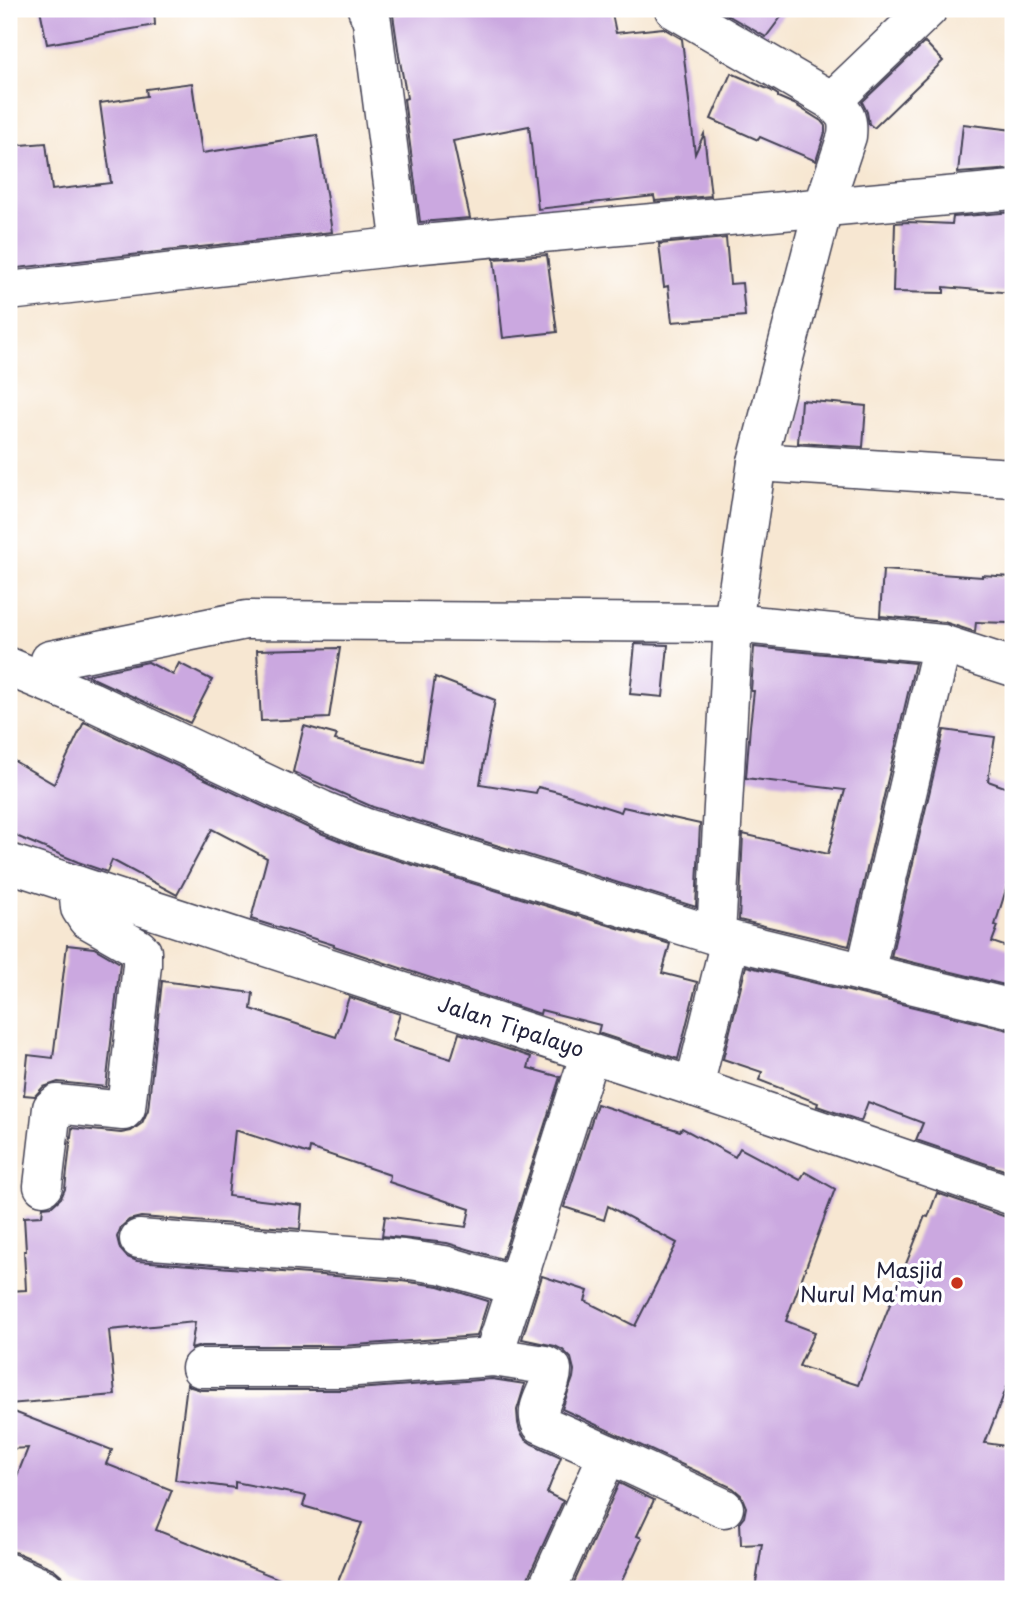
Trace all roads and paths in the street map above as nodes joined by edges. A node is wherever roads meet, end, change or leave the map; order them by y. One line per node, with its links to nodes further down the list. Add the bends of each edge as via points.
1 (367, 9): 7 (street)
2 (674, 9): 4 (street)
3 (928, 9): 4 (street)
4 (832, 101): 6 (street, via 845,113 847,136)
5 (1013, 190): 6 (street)
6 (822, 208): 7 (street); 9 (street)
7 (401, 246): 8 (street)
8 (9, 290)
9 (757, 462): 10 (street); 11 (street)
10 (1013, 478)
11 (733, 623): 12 (street); 14 (street, via 246,620); 18 (street)
12 (942, 644): 13 (street); 19 (street)
13 (1009, 654)
14 (50, 660)
15 (9, 667): 18 (street, via 366,828)
16 (9, 863): 17 (street, Jalan Tipalayo)
17 (78, 886): 21 (street, Jalan Tipalayo); 23 (street, via 80,908 87,919 142,952 126,1108 54,1105)
18 (723, 938): 19 (street); 22 (street)
19 (865, 973): 20 (street)
20 (1013, 1009)
21 (590, 1053): 22 (street, Jalan Tipalayo); 26 (street)
22 (694, 1087): 24 (street, Jalan Tipalayo)
23 (43, 1186)
24 (1013, 1196)
25 (139, 1239): 26 (street, via 403,1259 444,1265)
26 (516, 1286): 27 (street)
27 (493, 1357): 28 (street, via 343,1368); 29 (street, via 552,1369 539,1421)
28 (201, 1368)
29 (608, 1454): 30 (street); 33 (street)
30 (724, 1508)
31 (9, 1573): 32 (street)
32 (45, 1589)
33 (547, 1589)

